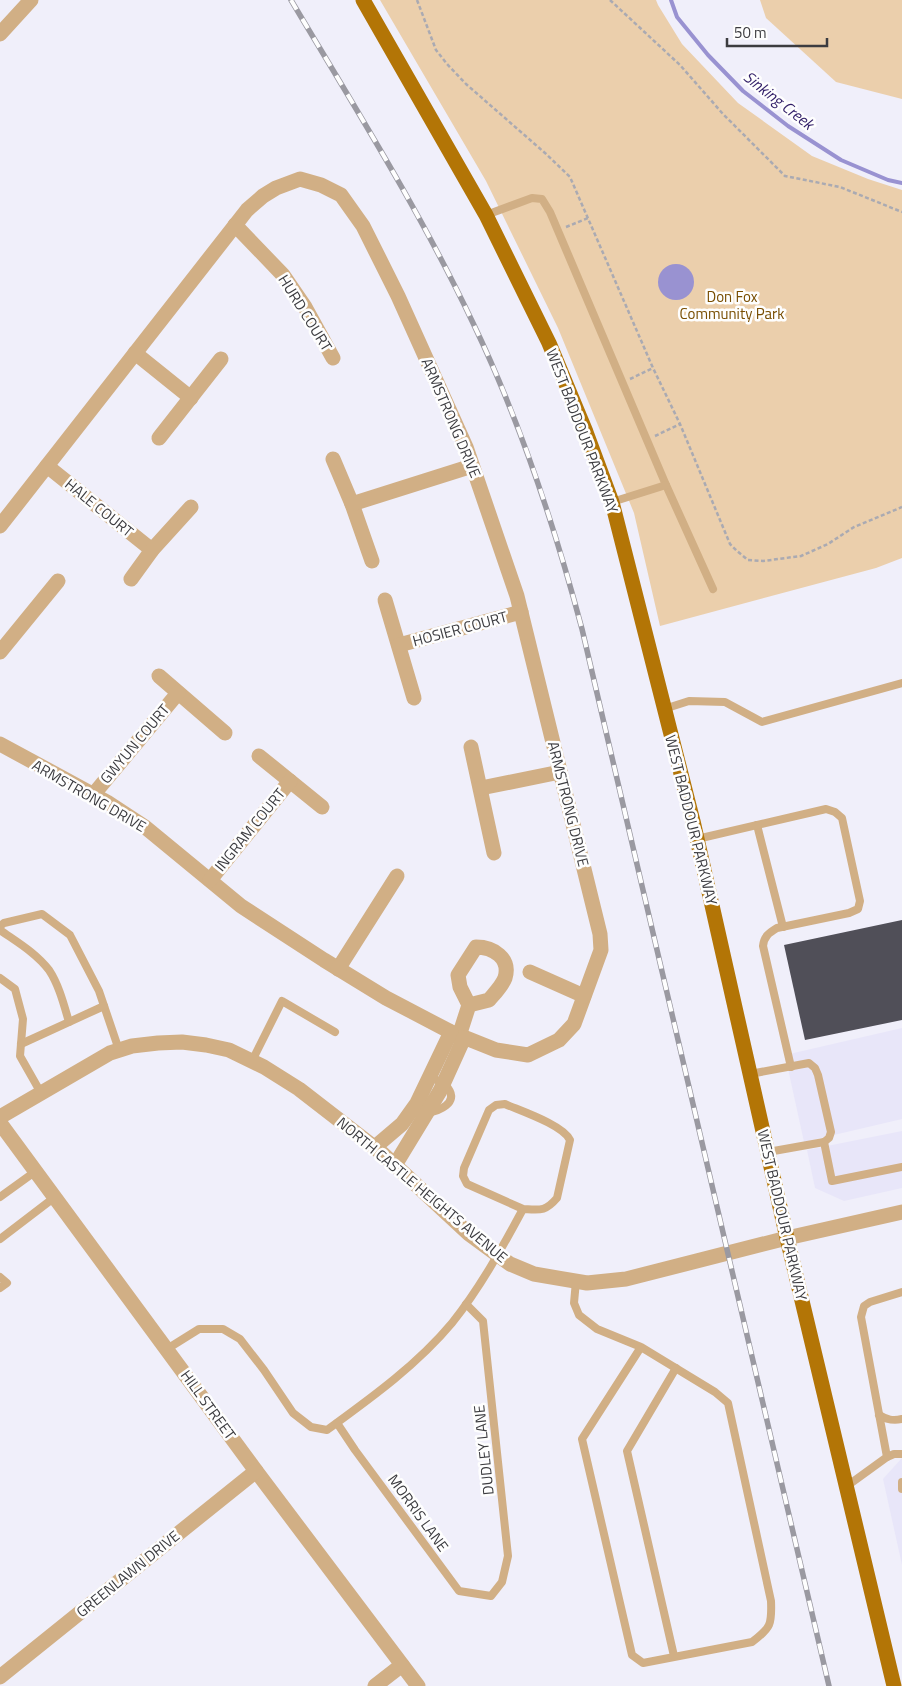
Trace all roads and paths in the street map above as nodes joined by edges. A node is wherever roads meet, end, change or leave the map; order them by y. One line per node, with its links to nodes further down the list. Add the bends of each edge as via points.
1 (30, 0): 5 (street)
2 (363, 0): 7 (main road, WEST BADDOUR PARKWAY)
3 (417, 0): 8 (path, via 436,50 466,84 570,177)
4 (610, 0): 6 (path, via 680,65 785,176 840,187)
5 (0, 34)
6 (902, 212)
7 (486, 215): 10 (lane, via 532,198 542,199); 24 (main road, WEST BADDOUR PARKWAY, via 549,343)
8 (588, 218): 10 (path); 14 (path)
9 (235, 225): 11 (street, ARMSTRONG DRIVE); 13 (street, HURD COURT, via 283,275); 22 (street, ARMSTRONG DRIVE, via 263,196 300,180 321,185 341,195 363,226 398,296)
10 (558, 230): 15 (lane)
11 (135, 353): 16 (street); 21 (street, ARMSTRONG DRIVE)
12 (221, 358): 16 (street)
13 (333, 358)
14 (653, 368): 15 (path); 17 (path)
15 (622, 383): 19 (lane)
16 (190, 398): 18 (street)
17 (680, 424): 19 (path); 27 (path, via 730,544 748,560 801,556 854,527)
18 (159, 438)
19 (647, 440): 23 (lane)
20 (333, 459): 25 (street)
21 (47, 466): 28 (street, ARMSTRONG DRIVE); 29 (street, HALE COURT)
22 (472, 466): 25 (street); 35 (street, ARMSTRONG DRIVE)
23 (666, 485): 24 (lane); 33 (lane)
24 (612, 502): 43 (main road, WEST BADDOUR PARKWAY)
25 (352, 504): 30 (street)
26 (191, 507): 29 (street)
27 (902, 507)
28 (0, 526)
29 (152, 550): 31 (street)
30 (372, 561)
31 (132, 579)
32 (58, 581): 36 (street)
33 (713, 590)
34 (385, 600): 37 (street, HOSIER COURT)
35 (521, 612): 37 (street, HOSIER COURT); 48 (street, ARMSTRONG DRIVE)
36 (5, 635): 38 (street)
37 (399, 646): 42 (street, HOSIER COURT)
38 (0, 652)
39 (159, 676): 41 (street, GWYUN COURT)
40 (902, 683): 43 (lane, via 762,722 725,702 689,701)
41 (178, 693): 44 (street, GWYUN COURT); 51 (street, GWYUN COURT)
42 (414, 698)
43 (664, 709): 54 (main road, WEST BADDOUR PARKWAY)
44 (225, 733)
45 (0, 744): 51 (street, ARMSTRONG DRIVE)
46 (471, 747): 50 (street)
47 (259, 756): 49 (street, INGRAM COURT)
48 (560, 772): 50 (street); 63 (street, ARMSTRONG DRIVE, via 600,934 601,950)
49 (290, 781): 52 (street, INGRAM COURT); 57 (street, INGRAM COURT)
50 (481, 788): 55 (street)
51 (93, 795): 57 (street, ARMSTRONG DRIVE, via 145,827)
52 (322, 807)
53 (757, 825): 54 (lane); 58 (lane); 58 (lane, via 826,809 842,818 860,901 858,909)
54 (697, 839): 73 (main road, WEST BADDOUR PARKWAY)
55 (494, 853)
56 (397, 876): 60 (street)
57 (210, 880): 60 (street, ARMSTRONG DRIVE, via 241,906)
58 (783, 927): 72 (lane, via 770,932 763,946)
59 (0, 928): 65 (lane, via 4,923 42,914 70,935); 66 (lane, via 32,952 49,971)
60 (338, 969): 68 (street, ARMSTRONG DRIVE)
61 (530, 972): 63 (street)
62 (0, 978): 69 (lane, via 15,989 23,1019)
63 (584, 996): 68 (street, ARMSTRONG DRIVE, via 574,1024 560,1040 528,1055 496,1050)
64 (469, 1005): 68 (street)
65 (104, 1006): 66 (lane); 70 (lane)
66 (69, 1022): 69 (lane)
67 (335, 1032): 71 (lane, via 282,1001)
68 (458, 1035): 75 (street)
69 (21, 1044): 74 (lane, via 20,1056)
70 (119, 1050): 71 (street, NORTH CASTLE HEIGHTS AVENUE, via 182,1042 229,1050); 74 (street, NORTH CASTLE HEIGHTS AVENUE)
71 (252, 1061): 79 (street, NORTH CASTLE HEIGHTS AVENUE, via 299,1089)
72 (791, 1067): 73 (lane); 78 (lane, via 809,1063 815,1068 831,1132)
73 (750, 1074): 80 (main road, WEST BADDOUR PARKWAY)
74 (41, 1093): 76 (street, NORTH CASTLE HEIGHTS AVENUE)
75 (420, 1110): 79 (street); 81 (street)
76 (0, 1117)
77 (0, 1123): 83 (street, HILL STREET)
78 (824, 1142): 80 (lane); 82 (lane, via 832,1181)
79 (375, 1147): 81 (street, NORTH CASTLE HEIGHTS AVENUE)
80 (768, 1152): 88 (main road, WEST BADDOUR PARKWAY)
81 (395, 1165): 90 (street, NORTH CASTLE HEIGHTS AVENUE)
82 (902, 1167)
83 (36, 1171): 84 (lane); 85 (street, HILL STREET)
84 (0, 1197)
85 (55, 1197): 89 (lane); 97 (street, HILL STREET)
86 (523, 1209): 86 (lane, via 542,1210 557,1198 570,1140 568,1134 558,1128 505,1104 496,1105 488,1110 464,1168 464,1176 467,1184); 90 (lane)
87 (902, 1212): 88 (street, NORTH CASTLE HEIGHTS AVENUE)
88 (787, 1238): 92 (street, NORTH CASTLE HEIGHTS AVENUE, via 626,1278 587,1283); 106 (main road, WEST BADDOUR PARKWAY)
89 (0, 1239)
90 (497, 1256): 92 (street, NORTH CASTLE HEIGHTS AVENUE, via 534,1274); 95 (lane)
91 (0, 1277): 93 (lane, via 7,1283)
92 (576, 1281): 96 (lane, via 574,1303 579,1315 597,1329)
93 (0, 1288)
94 (902, 1292): 99 (lane, via 870,1302 864,1306 861,1317)
95 (466, 1304): 101 (lane, via 408,1369); 108 (lane, DUDLEY LANE, via 483,1321 508,1556 502,1582)
96 (640, 1347): 98 (lane); 109 (lane, via 582,1438 632,1655 643,1662)
97 (167, 1349): 101 (lane, via 199,1329 222,1329 240,1339 294,1413 311,1427 327,1430); 104 (street, HILL STREET)
98 (676, 1368): 109 (lane, via 627,1451); 109 (lane, via 728,1403 771,1601 772,1619 764,1633 752,1642)
99 (879, 1415): 100 (lane, via 894,1421); 103 (lane)
100 (902, 1419)
101 (337, 1423): 108 (lane, MORRIS LANE, via 459,1591)
102 (902, 1454): 103 (lane)
103 (887, 1457): 106 (lane)
104 (256, 1471): 110 (street, HILL STREET); 111 (street, GREENLAWN DRIVE)
105 (902, 1482): 107 (lane)
106 (847, 1486): 114 (main road, WEST BADDOUR PARKWAY)
107 (902, 1489)
108 (491, 1596)
109 (674, 1656)
110 (402, 1665): 112 (street); 113 (street, HILL STREET)
111 (0, 1677)
112 (375, 1686)
113 (418, 1686)
114 (894, 1686)

